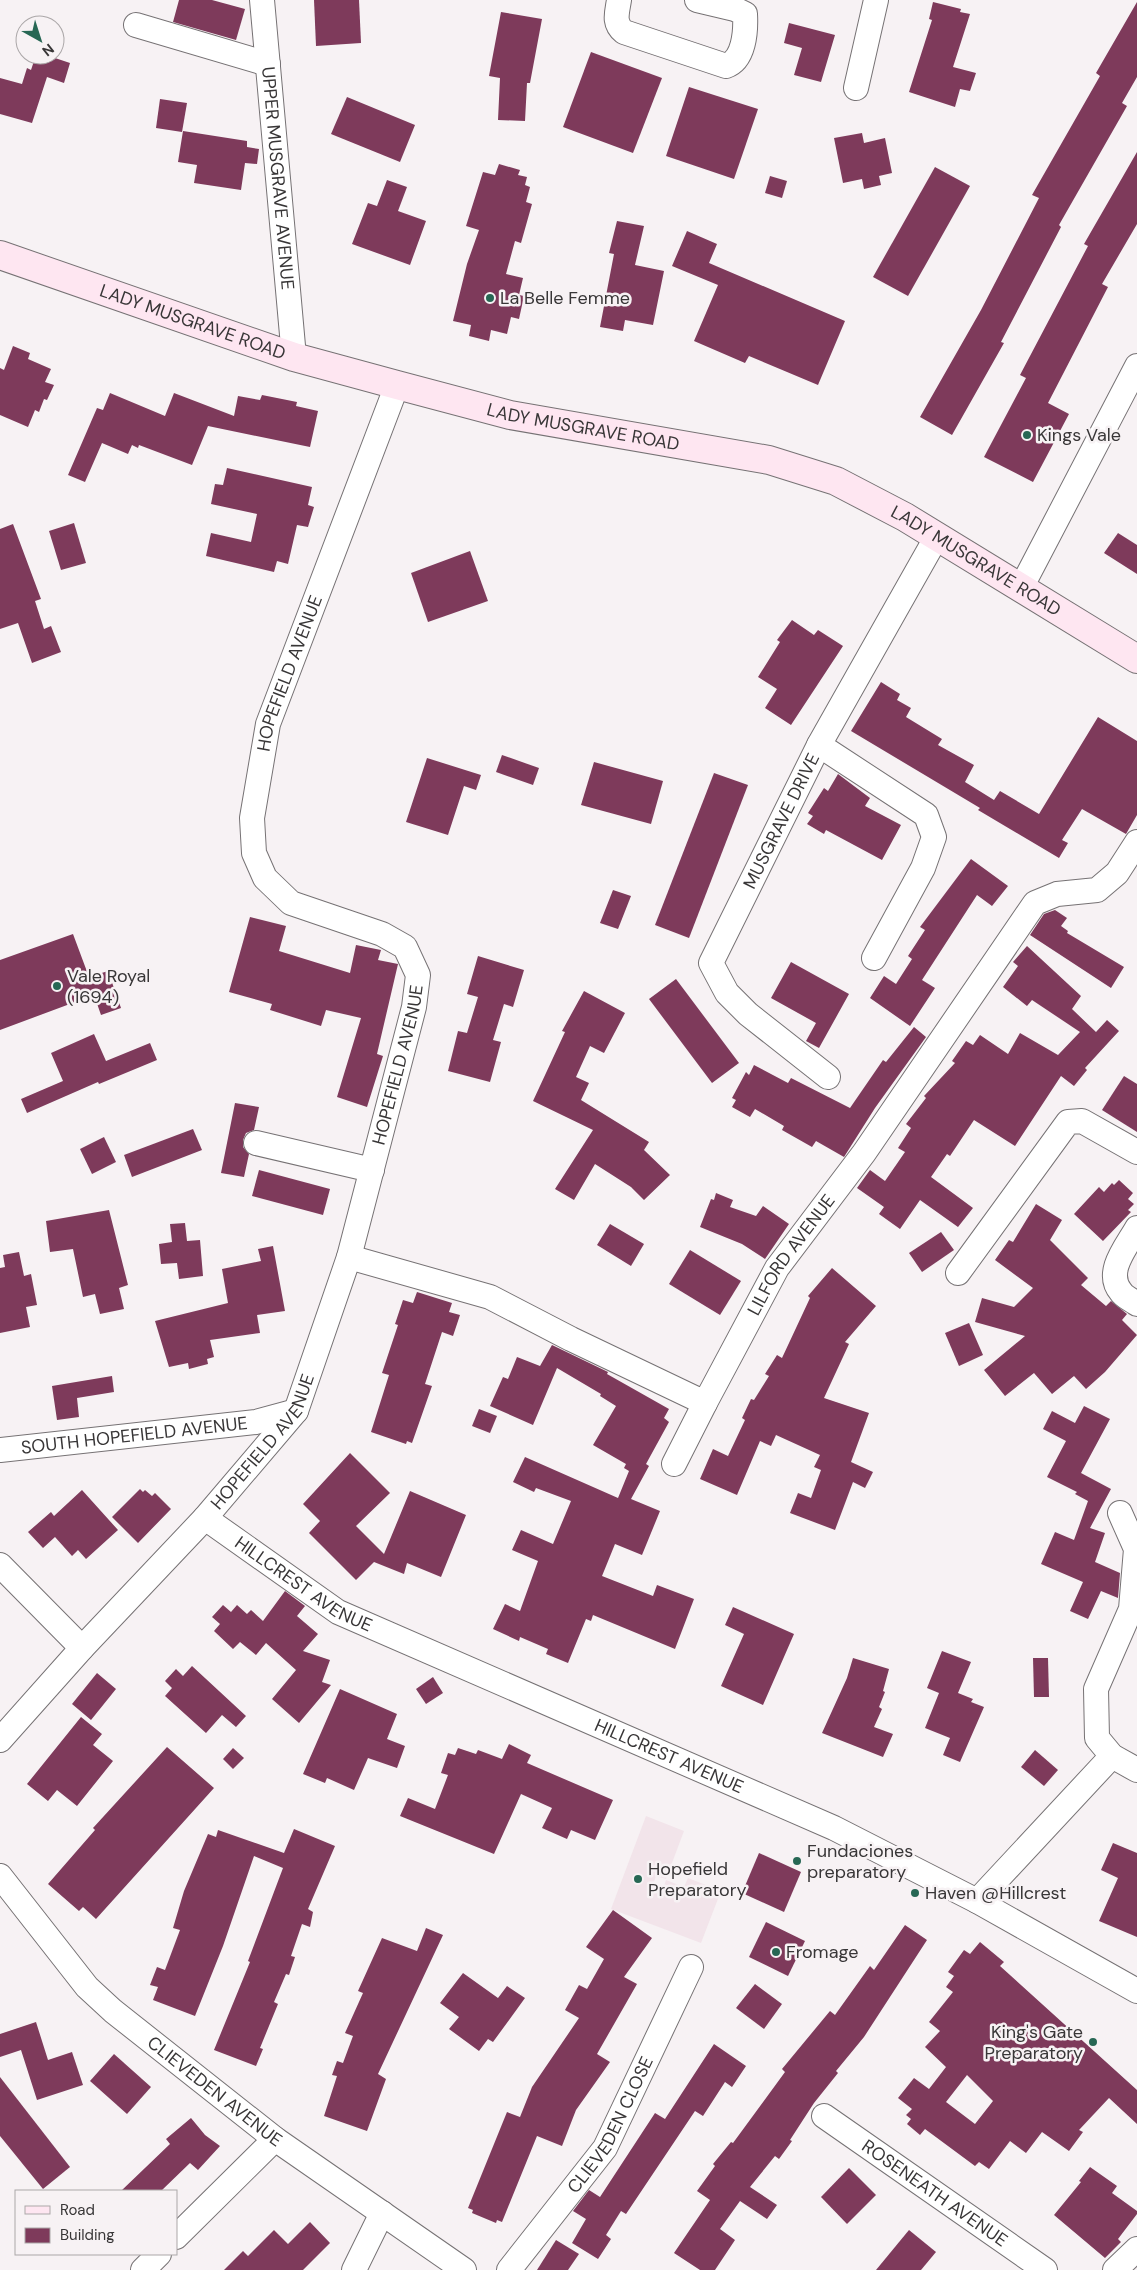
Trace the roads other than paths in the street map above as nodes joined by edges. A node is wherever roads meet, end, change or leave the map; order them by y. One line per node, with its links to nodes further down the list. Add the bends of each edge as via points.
1 (262, 0): 6 (street, UPPER MUSGRAVE AVENUE)
2 (619, 0): 3 (street, via 616,21 624,32 726,66 735,63 740,55 745,14)
3 (697, 0)
4 (876, 0): 7 (street)
5 (136, 24): 6 (street)
6 (268, 64): 9 (street, UPPER MUSGRAVE AVENUE)
7 (856, 88)
8 (0, 255): 9 (main road, LADY MUSGRAVE ROAD)
9 (294, 357): 11 (main road, LADY MUSGRAVE ROAD)
10 (1137, 366): 13 (street)
11 (397, 385): 12 (main road, LADY MUSGRAVE ROAD, via 510,415 769,460 836,481 905,517); 21 (street, HOPEFIELD AVENUE, via 268,724 252,818 254,853 265,878 291,903 382,934 405,947 418,976 414,1007)
12 (936, 538): 13 (main road, LADY MUSGRAVE ROAD); 15 (street, MUSGRAVE DRIVE)
13 (1021, 588): 14 (main road, LADY MUSGRAVE ROAD)
14 (1137, 659)
15 (819, 745): 17 (street, via 926,815 934,837 923,868); 18 (street, MUSGRAVE DRIVE, via 711,963 727,993 748,1014)
16 (1137, 842): 26 (street, LILFORD AVENUE, via 1117,873 1097,890 1057,894 1035,903 1031,908 864,1153 777,1268)
17 (874, 958)
18 (828, 1077)
19 (256, 1144): 21 (street)
20 (1137, 1152): 24 (street, via 1082,1121 1068,1122)
21 (372, 1170): 23 (street, HOPEFIELD AVENUE)
22 (1137, 1228): 25 (street, via 1117,1263 1114,1276 1120,1292)
23 (350, 1257): 26 (street, via 490,1296); 27 (street, HOPEFIELD AVENUE)
24 (958, 1273)
25 (1137, 1304)
26 (705, 1403): 29 (street, LILFORD AVENUE)
27 (296, 1410): 28 (street, SOUTH HOPEFIELD AVENUE, via 256,1422); 31 (street, HOPEFIELD AVENUE)
28 (0, 1450)
29 (674, 1464)
30 (1120, 1513): 35 (street, via 1136,1550 1131,1609 1096,1689 1098,1738)
31 (205, 1518): 33 (street, HOPEFIELD AVENUE); 38 (street, HILLCREST AVENUE, via 338,1612 834,1828)
32 (0, 1565): 33 (street)
33 (82, 1648): 34 (street, HOPEFIELD AVENUE)
34 (0, 1740)
35 (1112, 1756): 36 (street); 38 (street)
36 (1137, 1770)
37 (0, 1876): 42 (street, CLIEVEDEN AVENUE, via 87,1987)
38 (977, 1902): 40 (street, HILLCREST AVENUE)
39 (691, 1967): 50 (street, CLIEVEDEN CLOSE, via 605,2148)
40 (1137, 1991)
41 (824, 2116): 51 (street, ROSENEATH AVENUE)
42 (275, 2139): 43 (street, CLIEVEDEN AVENUE); 44 (street)
43 (382, 2213): 48 (street); 49 (street, CLIEVEDEN AVENUE)
44 (178, 2235)
45 (1137, 2250): 52 (street)
46 (159, 2255): 47 (street)
47 (143, 2270)
48 (354, 2270)
49 (464, 2270)
50 (509, 2270)
51 (1045, 2270)
52 (1116, 2270)

